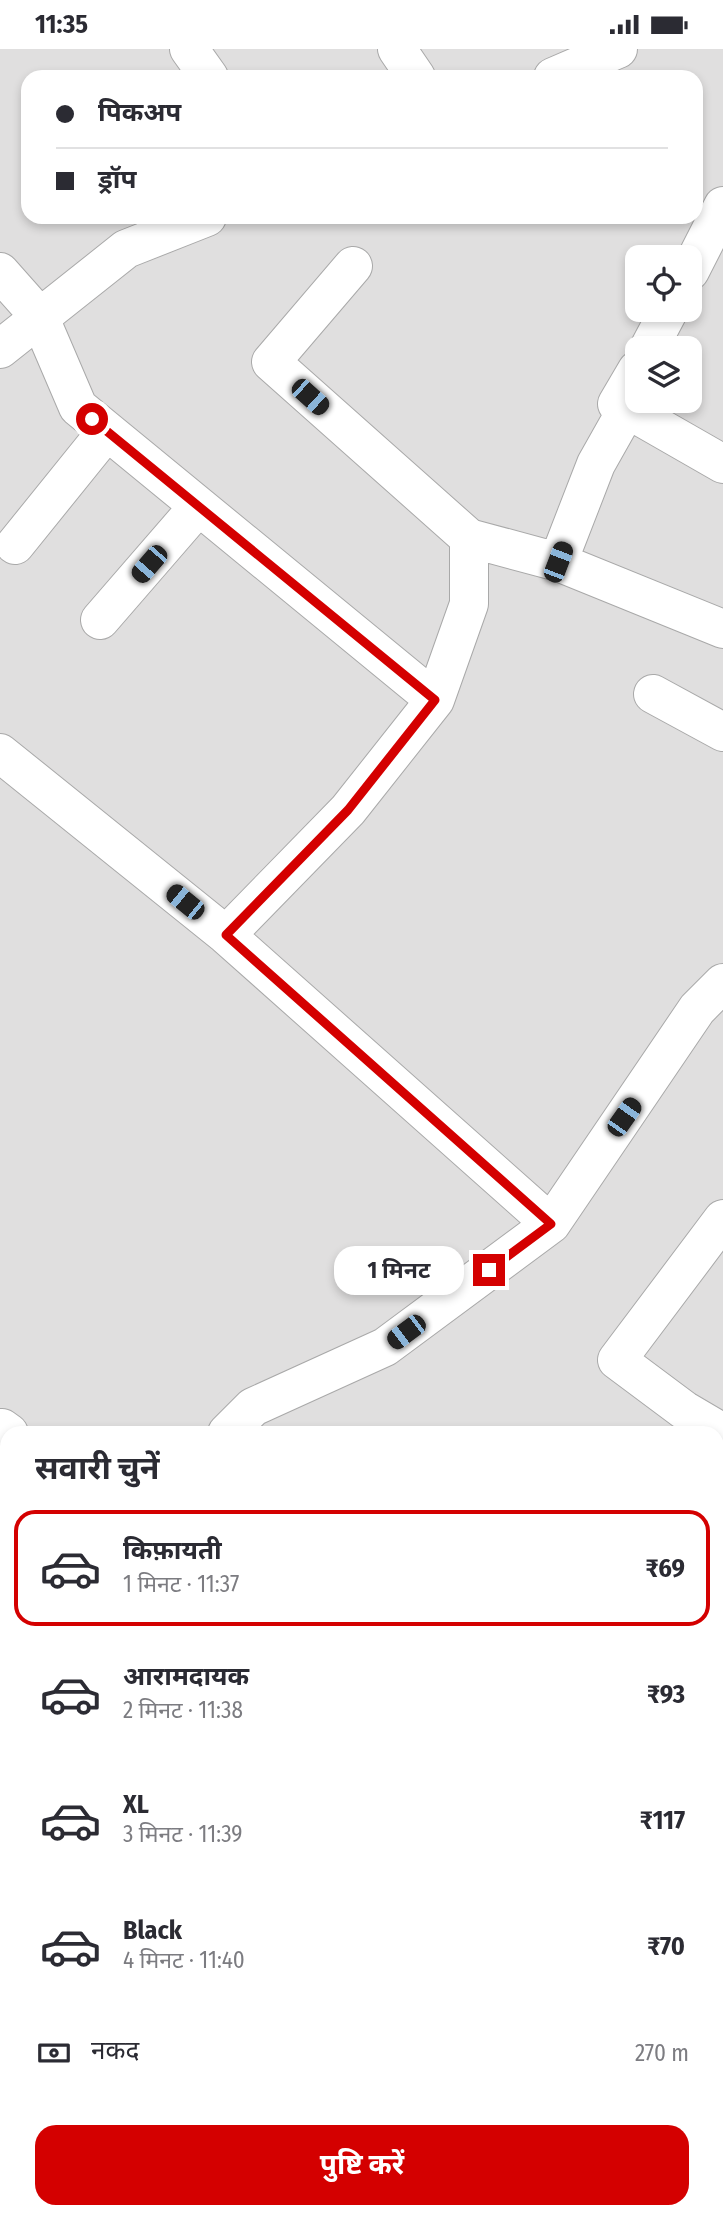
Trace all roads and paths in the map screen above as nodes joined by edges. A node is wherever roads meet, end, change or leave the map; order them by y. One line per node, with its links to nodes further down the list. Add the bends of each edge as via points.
1 (189, 49): 4 (street)
2 (397, 49): 5 (street)
3 (618, 49): 6 (street)
4 (204, 70)
5 (411, 70)
6 (569, 70)
7 (723, 206): 9 (street)
8 (189, 224): 12 (street, via 126,249)
9 (702, 247)
10 (353, 266): 19 (street, via 271,362)
11 (0, 272): 12 (street)
12 (39, 316): 13 (street); 16 (street, via 78,407)
13 (0, 349)
14 (625, 390): 15 (street)
15 (617, 404)
16 (107, 431): 18 (street); 20 (street)
17 (723, 464): 21 (street, via 627,409 596,464)
18 (197, 508): 22 (street); 25 (street)
19 (469, 538): 21 (street); 25 (street, via 469,604)
20 (15, 545)
21 (558, 562): 23 (street)
22 (100, 620)
23 (723, 629)
24 (653, 694): 26 (street)
25 (435, 700): 28 (street, via 348,810)
26 (723, 732)
27 (0, 753): 28 (street)
28 (226, 935): 31 (street)
29 (723, 983): 31 (street, via 697,1009)
30 (723, 1219): 32 (street, via 617,1360)
31 (551, 1224): 33 (street, via 385,1347 253,1408)
32 (677, 1422)
33 (234, 1426)

